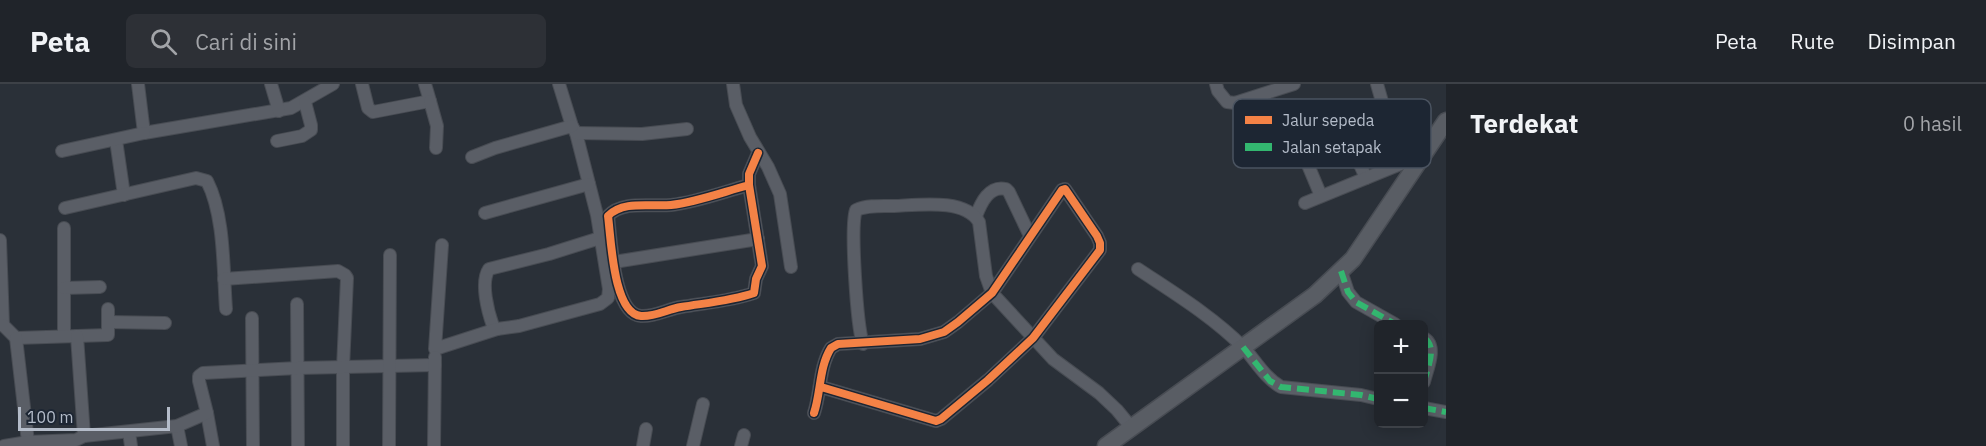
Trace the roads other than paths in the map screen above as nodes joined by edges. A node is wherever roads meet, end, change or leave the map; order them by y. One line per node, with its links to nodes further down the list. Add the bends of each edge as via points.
1 (138, 84): 20 (street)
2 (271, 84): 16 (street)
3 (333, 84): 14 (street)
4 (362, 84): 13 (street, via 368,108 373,112)
5 (425, 84): 13 (street)
6 (559, 84): 19 (street)
7 (733, 84): 26 (street, via 736,105)
8 (1216, 84): 15 (street, via 1227,102)
9 (1294, 84): 11 (street)
10 (1377, 84): 12 (street)
11 (1247, 99)
12 (1382, 99)
13 (430, 101): 24 (street, via 437,126)
14 (304, 102): 16 (street); 23 (street, via 310,130 302,136)
15 (1233, 103)
16 (279, 111): 20 (street)
17 (1446, 121): 22 (street)
18 (687, 129): 19 (street, via 642,134)
19 (574, 130): 27 (street); 33 (street)
20 (144, 133): 21 (street)
21 (116, 140): 25 (street); 35 (street)
22 (1431, 140)
23 (277, 141)
24 (436, 148)
25 (62, 151)
26 (758, 153): 34 (street); 49 (street, via 780,194)
27 (472, 157)
28 (1310, 168): 36 (street)
29 (1362, 168): 32 (street)
30 (1401, 168): 32 (street)
31 (1409, 168): 51 (street, via 1353,259)
32 (1366, 178): 36 (street)
33 (589, 184): 39 (street); 43 (street)
34 (749, 185): 44 (street); 48 (street, via 670,205 613,211 608,216)
35 (124, 195): 38 (street); 52 (street, via 196,178 207,181 220,236)
36 (1322, 196): 37 (street)
37 (1305, 203)
38 (64, 208)
39 (485, 213)
40 (976, 216): 42 (street, via 989,194 1006,189); 55 (street); 69 (street, via 934,204 856,210 853,220)
41 (64, 228): 53 (street)
42 (1030, 236): 55 (street); 67 (street, via 1065,189 1100,243 1100,250)
43 (600, 238): 64 (street, via 608,298 600,304); 64 (street, via 489,269 485,285 491,320)
44 (758, 239): 48 (street); 48 (street, via 762,266 754,293 657,314 642,316 632,311 618,290)
45 (0, 240): 63 (street)
46 (442, 245): 71 (street)
47 (390, 255): 74 (street)
48 (614, 262)
49 (791, 267)
50 (1138, 269): 70 (street, via 1181,297)
51 (1341, 271): 60 (street, via 1356,302); 70 (street, via 1315,295)
52 (224, 279): 58 (street); 76 (street, via 338,271 345,275)
53 (64, 288): 54 (street); 65 (street)
54 (100, 288)
55 (992, 293): 67 (street); 69 (street, via 944,332 920,339)
56 (297, 303): 75 (street)
57 (108, 309): 61 (street)
58 (226, 309)
59 (252, 318): 77 (street)
60 (1388, 320)
61 (108, 322): 62 (street); 65 (street, via 108,335)
62 (165, 323)
63 (1, 325): 66 (street)
64 (497, 329): 71 (street)
65 (70, 336): 66 (street); 89 (street)
66 (16, 338): 90 (street)
67 (1033, 338): 78 (street, via 949,414 936,421); 86 (street, via 1053,360 1105,399)
68 (1428, 340): 73 (street)
69 (863, 344): 78 (street, via 838,344 831,348)
70 (1243, 347): 79 (street, via 1270,381 1281,387); 86 (street)
71 (435, 349): 72 (street)
72 (435, 365): 74 (street); 99 (street)
73 (1428, 366)
74 (389, 367): 76 (street); 98 (street)
75 (298, 368): 76 (street); 77 (street); 96 (street)
76 (343, 368): 97 (street)
77 (252, 370): 83 (street, via 199,376); 95 (street)
78 (821, 387): 84 (street)
79 (1374, 398)
80 (703, 404): 101 (street)
81 (1428, 409): 82 (street)
82 (1446, 412)
83 (207, 413): 85 (street); 94 (street)
84 (814, 413)
85 (177, 426): 88 (street); 93 (street)
86 (1131, 427): 102 (street)
87 (646, 429): 100 (street)
88 (129, 432): 89 (street); 92 (street)
89 (79, 441): 90 (street)
90 (28, 442): 91 (street)
91 (4, 446)
92 (130, 446)
93 (181, 446)
94 (213, 446)
95 (253, 446)
96 (298, 446)
97 (342, 446)
98 (389, 446)
99 (435, 446)
100 (642, 446)
101 (693, 446)
102 (1106, 446)

